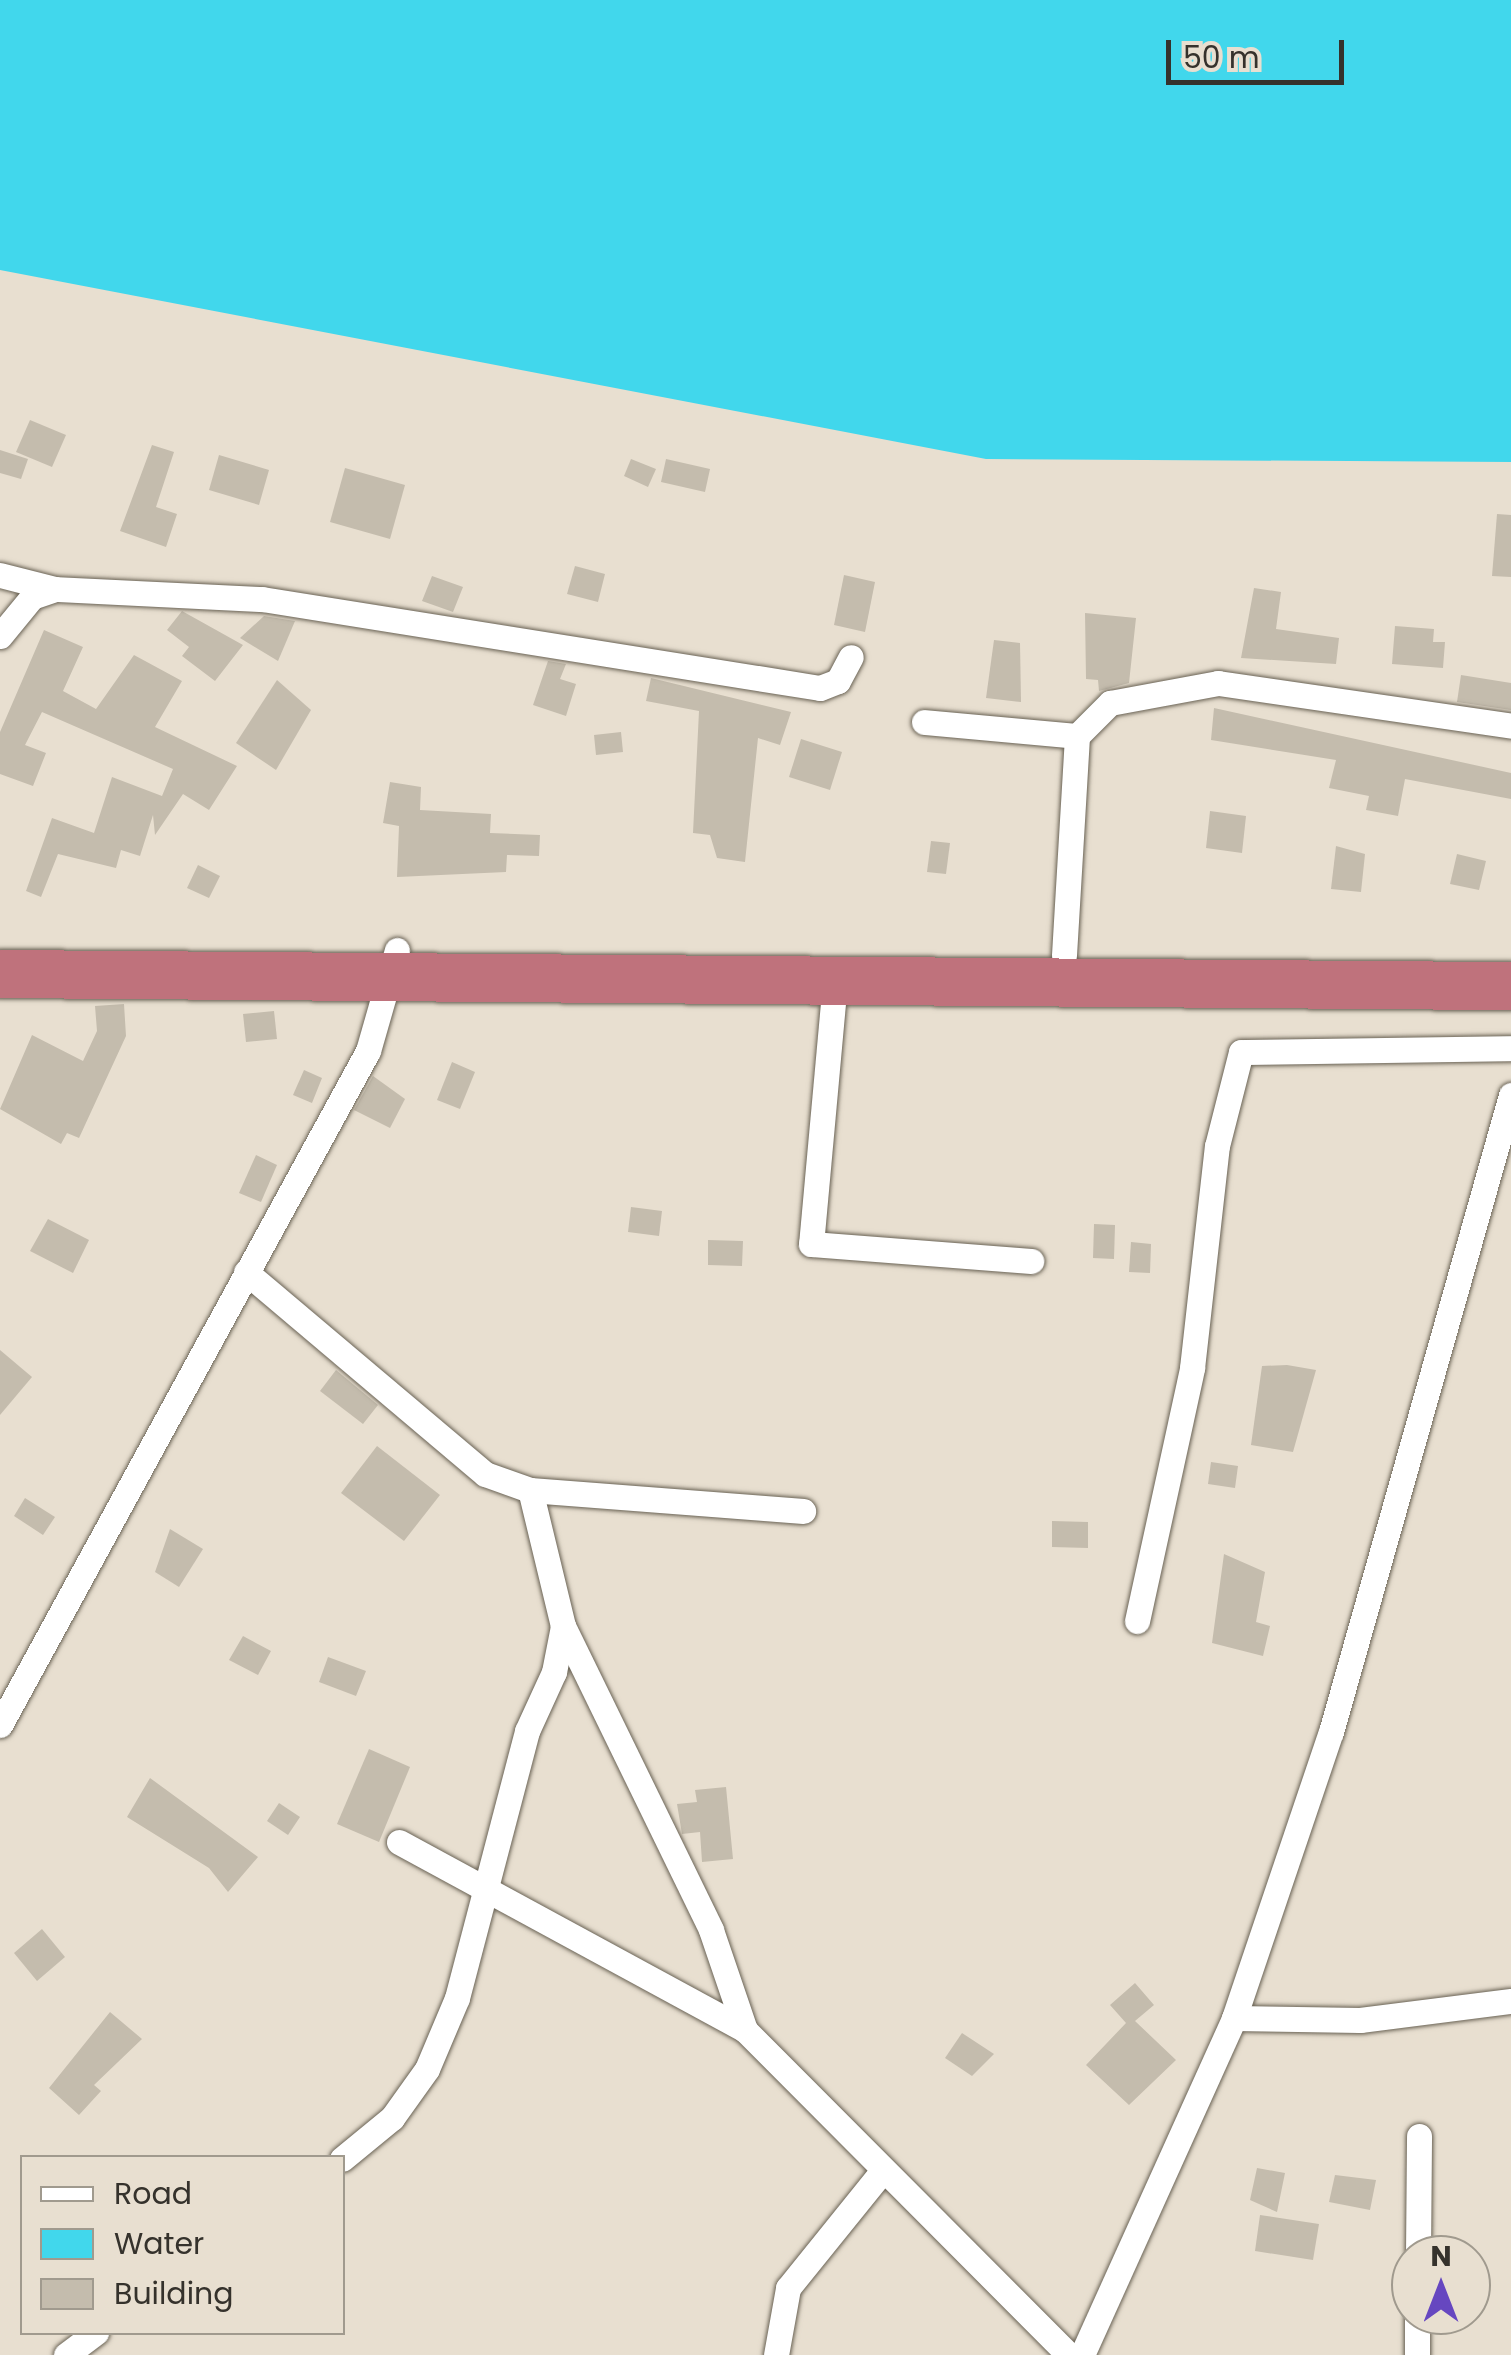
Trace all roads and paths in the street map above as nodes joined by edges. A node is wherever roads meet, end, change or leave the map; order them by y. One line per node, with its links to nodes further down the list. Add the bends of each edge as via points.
1 (0, 575): 2 (street)
2 (55, 589): 3 (street, via 32,597); 4 (street, via 262,599 820,688 838,682)
3 (0, 636)
4 (851, 657)
5 (924, 722): 7 (street)
6 (1511, 726): 7 (street, via 1218,683 1110,703)
7 (1077, 736): 9 (street)
8 (0, 948): 11 (highway)
9 (1064, 955): 10 (highway); 11 (highway)
10 (1511, 956)
11 (396, 964): 12 (highway); 13 (highway); 18 (street, via 368,1051)
12 (0, 974)
13 (836, 982): 14 (highway); 17 (street, via 811,1244)
14 (1511, 986)
15 (1511, 1048): 21 (street, via 1241,1052 1217,1146 1192,1368)
16 (1511, 1095): 27 (street, via 1331,1732)
17 (1032, 1261)
18 (246, 1272): 19 (street, via 485,1474); 23 (street)
19 (530, 1490): 20 (street); 22 (street)
20 (803, 1511)
21 (1137, 1621)
22 (563, 1626): 25 (street); 28 (street, via 711,1930)
23 (0, 1726)
24 (399, 1842): 25 (street)
25 (488, 1889): 28 (street); 30 (street, via 427,2069 392,2118)
26 (1511, 2002): 27 (street, via 1360,2020)
27 (1234, 2018): 37 (street)
28 (745, 2030): 31 (street)
29 (1419, 2136): 32 (street)
30 (345, 2157)
31 (880, 2174): 35 (street, via 788,2288); 36 (street)
32 (1418, 2235)
33 (92, 2335): 34 (street)
34 (66, 2355)
35 (776, 2355)
36 (1068, 2355)
37 (1082, 2355)

